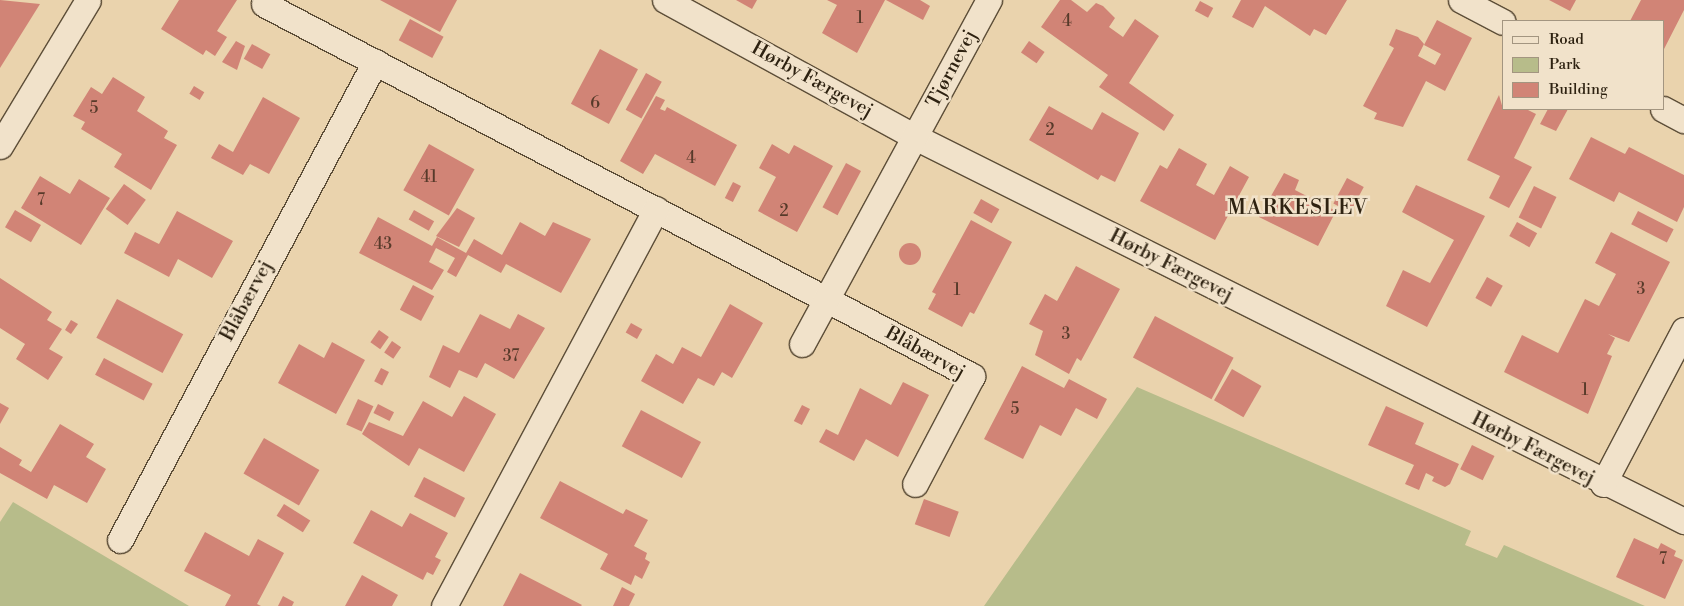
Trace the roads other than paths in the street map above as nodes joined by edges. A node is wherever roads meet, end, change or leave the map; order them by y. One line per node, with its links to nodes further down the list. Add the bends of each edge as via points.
1 (88, 0): 11 (street)
2 (665, 0): 10 (street, Hørby Færgevej)
3 (989, 0): 10 (street, Tjørnevej)
4 (1461, 0): 6 (street)
5 (264, 4): 7 (street, Blåbærvej)
6 (1502, 21)
7 (375, 62): 12 (street, Blåbærvej); 19 (street, Blåbærvej)
8 (1664, 110): 9 (street)
9 (1684, 120)
10 (915, 137): 13 (street); 17 (street, Hørby Færgevej)
11 (0, 146)
12 (656, 209): 13 (street, Blåbærvej); 20 (street)
13 (827, 300): 15 (street); 16 (street, Blåbærvej, via 972,376)
14 (1684, 330): 17 (street)
15 (802, 344)
16 (915, 484)
17 (1604, 484): 18 (street, Hørby Færgevej)
18 (1684, 520)
19 (120, 540)
20 (444, 606)

